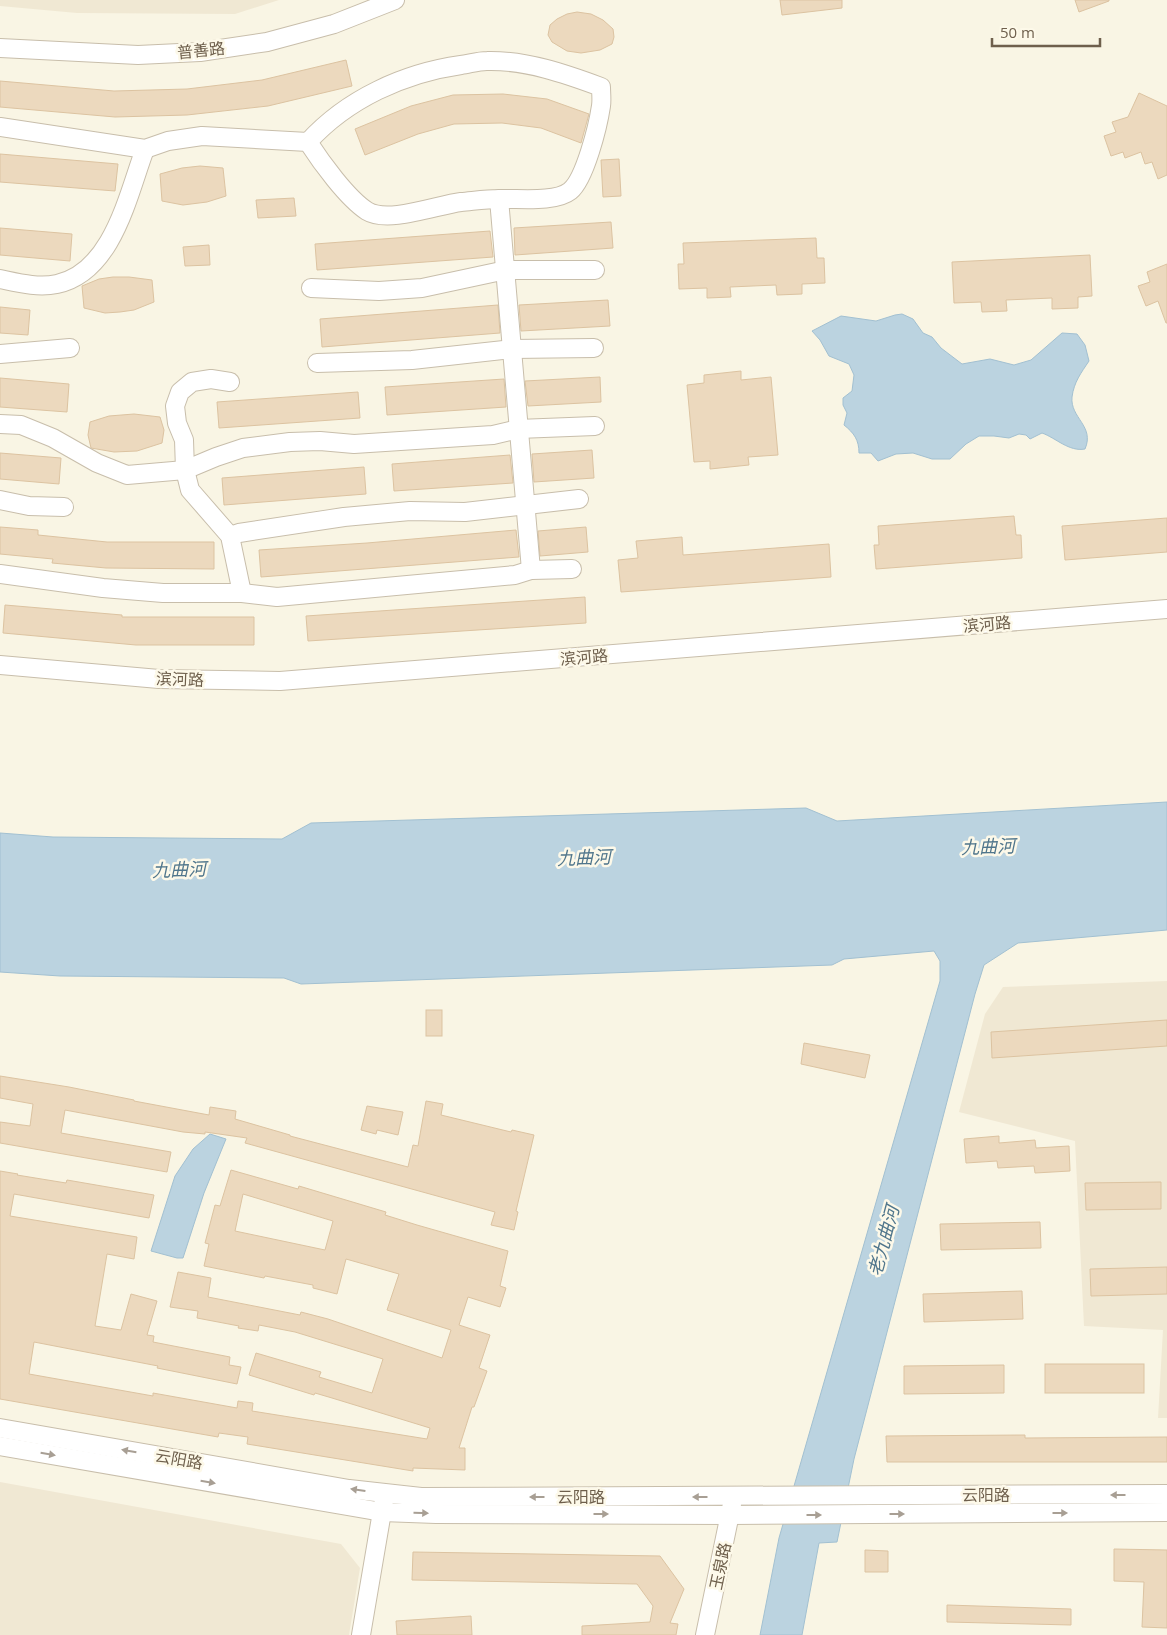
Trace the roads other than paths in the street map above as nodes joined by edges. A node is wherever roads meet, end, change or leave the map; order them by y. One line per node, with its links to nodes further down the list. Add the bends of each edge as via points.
1 (396, 0): 2 (street, 普善路, via 334,24 267,42 200,52 138,55)
2 (0, 48)
3 (0, 127): 5 (street)
4 (308, 142): 5 (street, via 202,136 168,141); 6 (street, via 350,196 368,212 387,216); 6 (street, via 321,127 371,94 394,82 445,67 487,61 519,64 566,74 601,87 602,105 589,157 570,191 542,198)
5 (145, 149): 9 (street, via 119,225 100,256 76,276 58,284 31,285)
6 (499, 198): 7 (street)
7 (506, 270): 8 (street); 10 (street, via 422,288 379,291); 13 (street)
8 (595, 270)
9 (0, 279)
10 (311, 288)
11 (70, 348): 14 (street)
12 (594, 348): 13 (street)
13 (512, 349): 15 (street, via 412,360); 19 (street)
14 (0, 354)
15 (317, 364)
16 (230, 382): 20 (street, via 212,379 192,382 180,392 175,406 184,440)
17 (0, 424): 20 (street, via 21,425 53,438 127,476)
18 (595, 426): 19 (street)
19 (518, 429): 20 (street, via 492,435 354,444 290,442 243,448); 23 (street)
20 (185, 470): 25 (street, via 190,490)
21 (579, 498): 23 (street)
22 (0, 500): 24 (street, via 29,506)
23 (524, 505): 25 (street, via 465,512 410,511 344,517); 27 (street)
24 (64, 507)
25 (230, 536): 29 (street)
26 (572, 569): 27 (street)
27 (531, 570): 29 (street, via 515,575 277,597)
28 (0, 574): 29 (street, via 163,593)
29 (242, 593)
30 (1167, 609): 31 (street, 滨河路, via 280,681 159,679)
31 (0, 665)
32 (0, 1428): 34 (street, 云阳路, one-way to 32)
33 (0, 1446): 37 (street, 云阳路, one-way to 37)
34 (385, 1494): 36 (street, 云阳路, one-way to 34, via 421,1497); 37 (street)
35 (1167, 1494): 36 (street, 云阳路, one-way to 36)
36 (734, 1496): 39 (street, 玉泉路)
37 (382, 1512): 39 (street, 云阳路, one-way to 39); 40 (street)
38 (1167, 1512): 39 (street, 云阳路, one-way to 38)
39 (730, 1515): 41 (street, 玉泉路)
40 (361, 1635)
41 (705, 1635)

